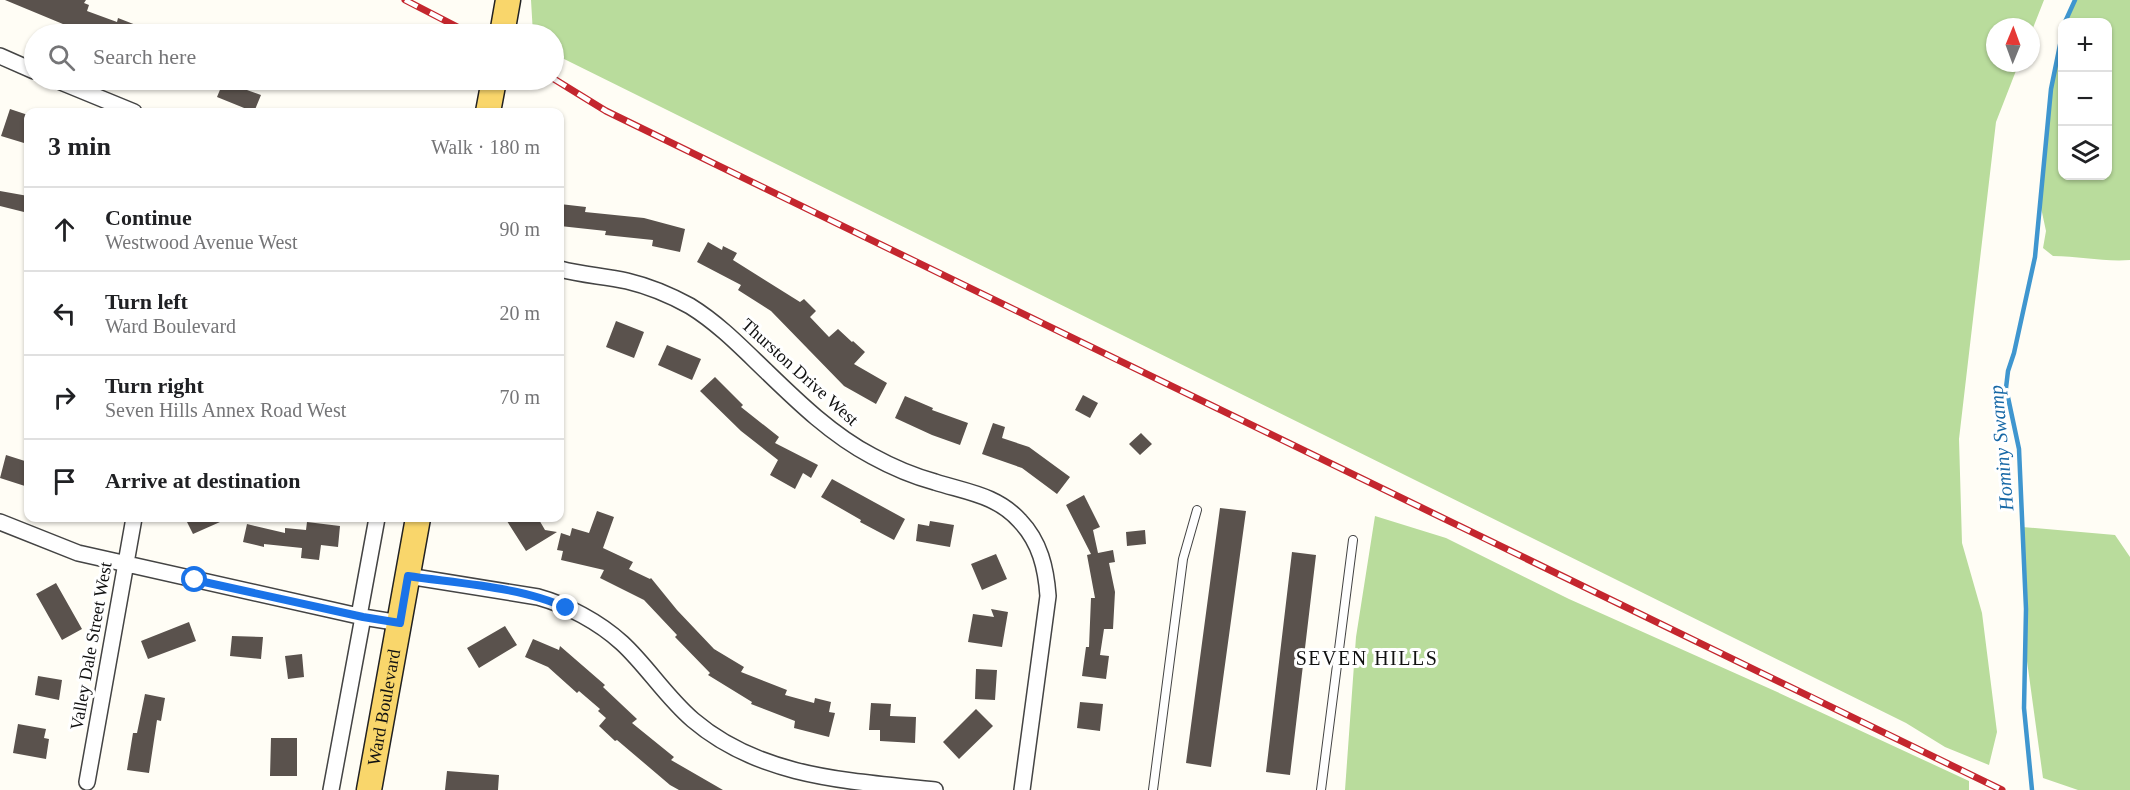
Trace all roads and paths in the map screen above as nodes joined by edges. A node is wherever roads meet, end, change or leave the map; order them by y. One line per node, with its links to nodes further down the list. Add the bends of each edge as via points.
1 (508, 0): 2 (main road)
2 (504, 24)
3 (0, 56): 4 (street)
4 (24, 67)
5 (81, 90): 7 (street)
6 (492, 90): 8 (main road)
7 (125, 108)
8 (489, 108)
9 (564, 270): 24 (street, Thurston Drive West, via 628,281 688,305 736,340 844,439 904,471 989,497 1020,520 1042,557 1048,596)
10 (1197, 510): 25 (lane, via 1183,559)
11 (0, 522): 16 (street, via 78,553)
12 (133, 522): 16 (street, Valley Dale Street West)
13 (376, 522): 18 (street)
14 (417, 522): 17 (main road, Ward Boulevard)
15 (1353, 540): 26 (lane)
16 (125, 564): 18 (street); 20 (street, Valley Dale Street West)
17 (408, 576): 19 (main road, Ward Boulevard); 23 (street, via 538,597 579,614 622,643 694,721 757,759 794,771)
18 (361, 617): 19 (street); 21 (street)
19 (400, 623): 22 (main road, Ward Boulevard)
20 (87, 782)
21 (331, 790)
22 (369, 790)
23 (935, 790)
24 (1022, 790)
25 (1153, 790)
26 (1321, 790)

